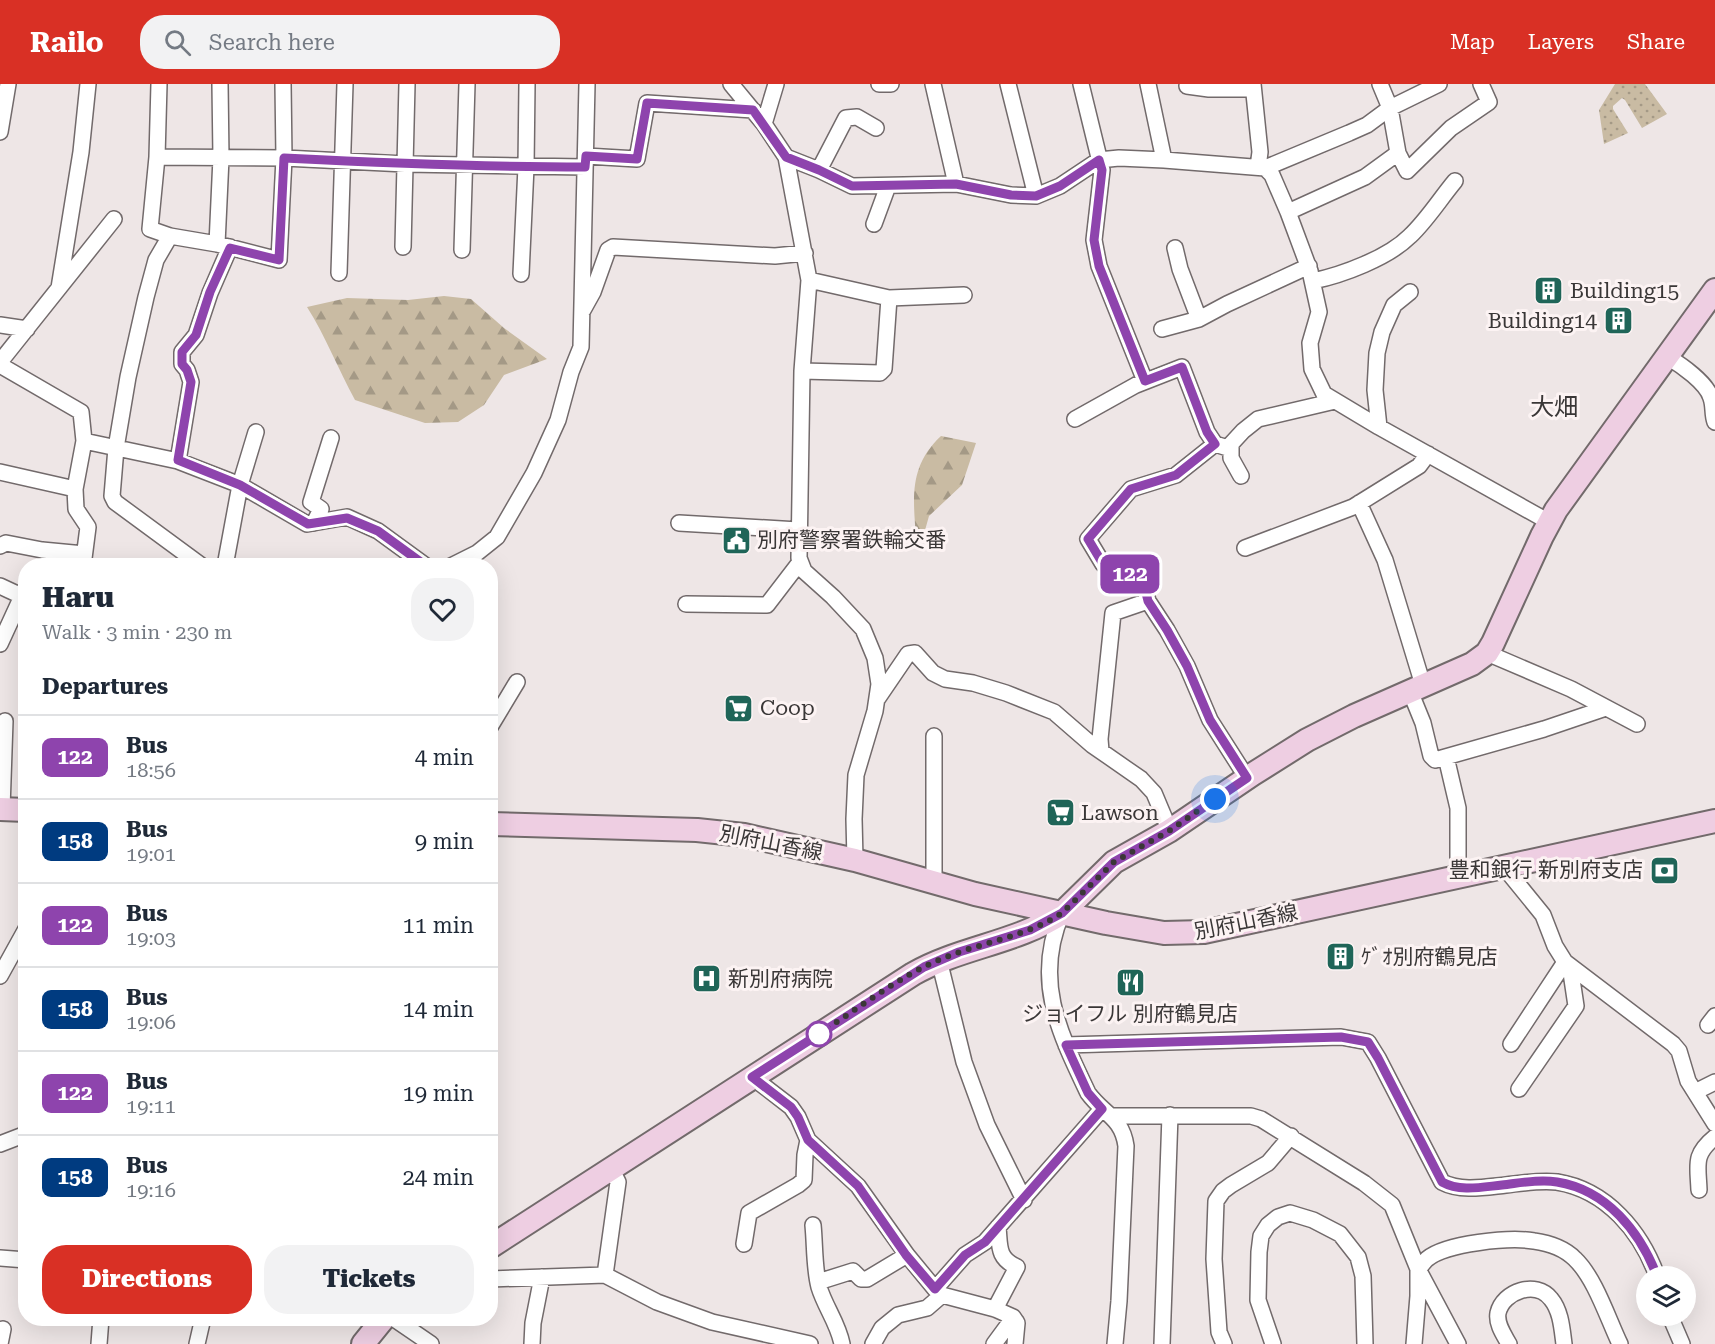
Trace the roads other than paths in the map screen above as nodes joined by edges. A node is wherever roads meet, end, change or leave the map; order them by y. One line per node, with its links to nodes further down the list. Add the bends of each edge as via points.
1 (8, 84): 28 (street)
2 (88, 84): 60 (street)
3 (159, 84): 31 (street)
4 (220, 84): 32 (street)
5 (283, 84): 33 (street)
6 (345, 84): 36 (street)
7 (407, 84): 38 (street)
8 (467, 84): 39 (street)
9 (527, 84): 40 (street)
10 (587, 84): 37 (street)
11 (731, 84): 25 (street)
12 (776, 84): 26 (street)
13 (879, 84): 14 (street)
14 (891, 84)
15 (933, 84): 44 (street)
16 (1008, 84): 46 (street)
17 (1081, 84): 34 (street)
18 (1148, 84): 35 (street)
19 (1380, 84): 24 (street)
20 (1439, 84): 24 (street)
21 (1481, 84): 29 (street, via 1489,102 1451,128 1407,171)
22 (1187, 86): 23 (street)
23 (1253, 87): 41 (street)
24 (1390, 108): 29 (street); 41 (street, via 1350,134)
25 (753, 110): 26 (street); 37 (street, via 647,103 637,159)
26 (764, 124): 30 (street)
27 (876, 128): 42 (street, via 857,117 846,118)
28 (0, 132)
29 (1398, 153): 47 (street, via 1365,177)
30 (786, 157): 42 (street); 55 (street)
31 (157, 158): 32 (street); 50 (street, via 150,229)
32 (221, 158): 33 (street); 51 (street)
33 (284, 158): 36 (street); 51 (street, via 279,260)
34 (1099, 160): 35 (street); 46 (street, via 1060,186); 73 (street, via 1102,170 1094,240 1099,266)
35 (1164, 160): 41 (street)
36 (343, 161): 38 (street); 56 (street)
37 (586, 161): 40 (street); 65 (street)
38 (405, 164): 39 (street); 52 (street)
39 (465, 165): 40 (street); 54 (street)
40 (526, 167): 57 (street)
41 (1262, 168): 47 (street, via 1272,175)
42 (819, 170): 45 (street, via 852,186)
43 (1455, 181): 58 (street, via 1410,236 1395,248 1341,275)
44 (956, 184): 45 (street); 46 (street)
45 (888, 186): 49 (street)
46 (1036, 196)
47 (1288, 212): 58 (street)
48 (114, 219): 60 (street)
49 (874, 224)
50 (170, 236): 51 (street); 82 (street, via 156,260 146,297)
51 (224, 246): 85 (street, via 196,335 182,352 182,364 191,382)
52 (402, 247)
53 (1175, 248): 66 (street)
54 (462, 250)
55 (806, 253): 59 (street); 65 (street, via 775,256 613,247 608,250)
56 (339, 273)
57 (521, 274)
58 (1311, 274): 66 (street, via 1227,303); 74 (street, via 1319,312 1310,343 1312,369 1324,394)
59 (809, 280): 64 (street); 72 (street)
60 (58, 288): 68 (street)
61 (1715, 290): 70 (street)
62 (1410, 292): 77 (street, via 1394,305 1377,353)
63 (964, 295): 64 (street)
64 (889, 297): 72 (street, via 884,369 880,373)
65 (582, 310): 102 (street, via 581,347 558,420 534,472 497,537)
66 (1199, 319): 69 (street)
67 (0, 325): 68 (street)
68 (27, 329): 71 (street)
69 (1162, 329)
70 (1668, 357): 76 (street, via 1682,365 1711,396); 91 (street)
71 (0, 364): 80 (street, via 81,412)
72 (802, 371): 94 (street)
73 (1145, 381): 75 (street); 81 (street, via 1182,367)
74 (1335, 401): 77 (street); 83 (street, via 1258,418 1231,444)
75 (1075, 419)
76 (1714, 419)
77 (1379, 427): 84 (street)
78 (255, 432): 88 (street)
79 (331, 438): 92 (street, via 311,502 321,509)
80 (84, 441): 82 (street); 89 (street)
81 (1215, 444): 83 (street); 106 (street, via 1176,475 1131,489 1088,539 1103,564 1142,577)
82 (116, 448): 85 (street); 99 (street, via 112,496 115,502)
83 (1232, 449): 87 (street, via 1231,458)
84 (1428, 454): 90 (street, via 1419,466); 91 (street)
85 (178, 460): 88 (street)
86 (0, 472): 89 (street)
87 (1241, 476)
88 (240, 485): 92 (street, via 308,524); 100 (street)
89 (75, 489): 98 (street, via 76,508 88,527)
90 (1359, 503): 96 (street); 112 (street, via 1385,560)
91 (1549, 522): 110 (street)
92 (314, 523): 101 (street, via 347,518 378,531)
93 (679, 523): 94 (street)
94 (798, 530): 103 (street)
95 (0, 546): 97 (street, via 6,543)
96 (1245, 548)
97 (75, 558)
98 (83, 558)
99 (191, 558)
100 (226, 558)
101 (415, 558)
102 (467, 558)
103 (800, 562): 107 (street, via 767,605); 113 (street, via 804,571 863,629 875,658)
104 (0, 586): 105 (street)
105 (18, 593)
106 (1148, 601): 119 (street, via 1113,613); 121 (street, via 1187,666 1215,729)
107 (686, 604)
108 (18, 607): 109 (street)
109 (0, 644)
110 (1487, 653): 112 (street, via 1472,664); 114 (street)
111 (517, 682): 115 (street)
112 (1416, 688): 120 (street, via 1433,759); 121 (street, via 1330,727)
113 (877, 700): 119 (street, via 908,654 915,653 945,680 974,682 1054,712); 127 (street, via 856,775)
114 (1606, 708): 117 (street); 120 (street)
115 (498, 714)
116 (5, 721): 122 (street)
117 (1637, 724)
118 (934, 736): 130 (street)
119 (1101, 751): 126 (street, via 1154,793)
120 (1446, 757): 129 (street, via 1458,808)
121 (1247, 778): 131 (street, via 1169,831 1114,862)
122 (1, 809): 123 (street)
123 (18, 810)
124 (1715, 822): 128 (street, 別府山香線)
125 (498, 824): 127 (street, 別府山香線, via 731,833)
126 (1167, 824)
127 (855, 860): 130 (street, 別府山香線)
128 (1504, 867): 129 (street, 別府山香線); 134 (street, via 1542,915 1555,946)
129 (1458, 877): 131 (street, 別府山香線, via 1192,934 1148,931)
130 (934, 882): 131 (street, 別府山香線)
131 (1062, 913): 133 (street, via 1030,930); 137 (street, via 1051,944 1050,975 1056,1021)
132 (18, 943): 135 (street)
133 (939, 960): 138 (street); 152 (street, via 968,1073 987,1125)
134 (1568, 964): 136 (street); 140 (street, via 1576,1006); 141 (street, via 1673,1044)
135 (0, 976)
136 (1510, 1044)
137 (1066, 1045): 142 (street, via 1088,1093); 160 (street, via 1341,1037 1368,1042 1442,1182 1470,1188 1541,1181 1570,1185 1615,1209 1645,1249)
138 (752, 1077): 148 (street, via 791,1107); 150 (street)
139 (1715, 1082): 141 (street)
140 (1519, 1089)
141 (1695, 1092): 144 (street)
142 (1107, 1112): 143 (street); 152 (street); 185 (street, via 1121,1126 1126,1146)
143 (1170, 1115): 145 (street, via 1251,1116); 186 (street)
144 (1715, 1124)
145 (1292, 1136): 161 (street, via 1392,1205); 187 (street, via 1268,1163 1231,1185 1216,1201 1214,1260 1219,1332)
146 (18, 1137): 149 (street)
147 (1715, 1137): 151 (street, via 1702,1148 1698,1161)
148 (808, 1140): 156 (street, via 804,1180 749,1214); 157 (street, via 858,1186)
149 (0, 1144)
150 (611, 1168): 155 (street); 162 (street, via 618,1182)
151 (1699, 1190)
152 (1024, 1200): 154 (street)
153 (813, 1226): 165 (street)
154 (998, 1227): 166 (street, via 985,1242 965,1255); 167 (street, via 1002,1257 1017,1268)
155 (498, 1242)
156 (744, 1244)
157 (906, 1255): 165 (street, via 867,1279 853,1271); 166 (street)
158 (0, 1258): 159 (street)
159 (18, 1259)
160 (1653, 1266)
161 (1418, 1269): 190 (street); 191 (street); 194 (street, via 1428,1258 1464,1245 1512,1239 1553,1245 1579,1263)
162 (605, 1275): 163 (street); 174 (street, via 692,1315)
163 (542, 1277): 164 (street); 179 (street, via 532,1323)
164 (498, 1279)
165 (818, 1282): 181 (street)
166 (938, 1292): 167 (street); 182 (street, via 927,1308 897,1315 882,1328)
167 (995, 1309): 168 (street)
168 (1016, 1321): 183 (street, via 1008,1325); 184 (street)
169 (100, 1326): 175 (street)
170 (201, 1326): 176 (street)
171 (378, 1326): 177 (street)
172 (404, 1326): 178 (street)
173 (1674, 1326): 195 (street)
174 (787, 1341): 180 (street)
175 (99, 1344)
176 (197, 1344)
177 (363, 1344)
178 (430, 1344)
179 (532, 1344)
180 (810, 1344)
181 (842, 1344)
182 (873, 1344)
183 (994, 1344)
184 (1015, 1344)
185 (1114, 1344)
186 (1162, 1344)
187 (1224, 1344)
188 (1273, 1344): 189 (street, via 1258,1294 1261,1236 1278,1217 1290,1213 1340,1234 1358,1257 1363,1276)
189 (1365, 1344)
190 (1414, 1344)
191 (1458, 1344)
192 (1509, 1344): 193 (street, via 1498,1324 1498,1314 1512,1294 1532,1288 1551,1299 1560,1315)
193 (1564, 1344)
194 (1620, 1344)
195 (1682, 1344)

